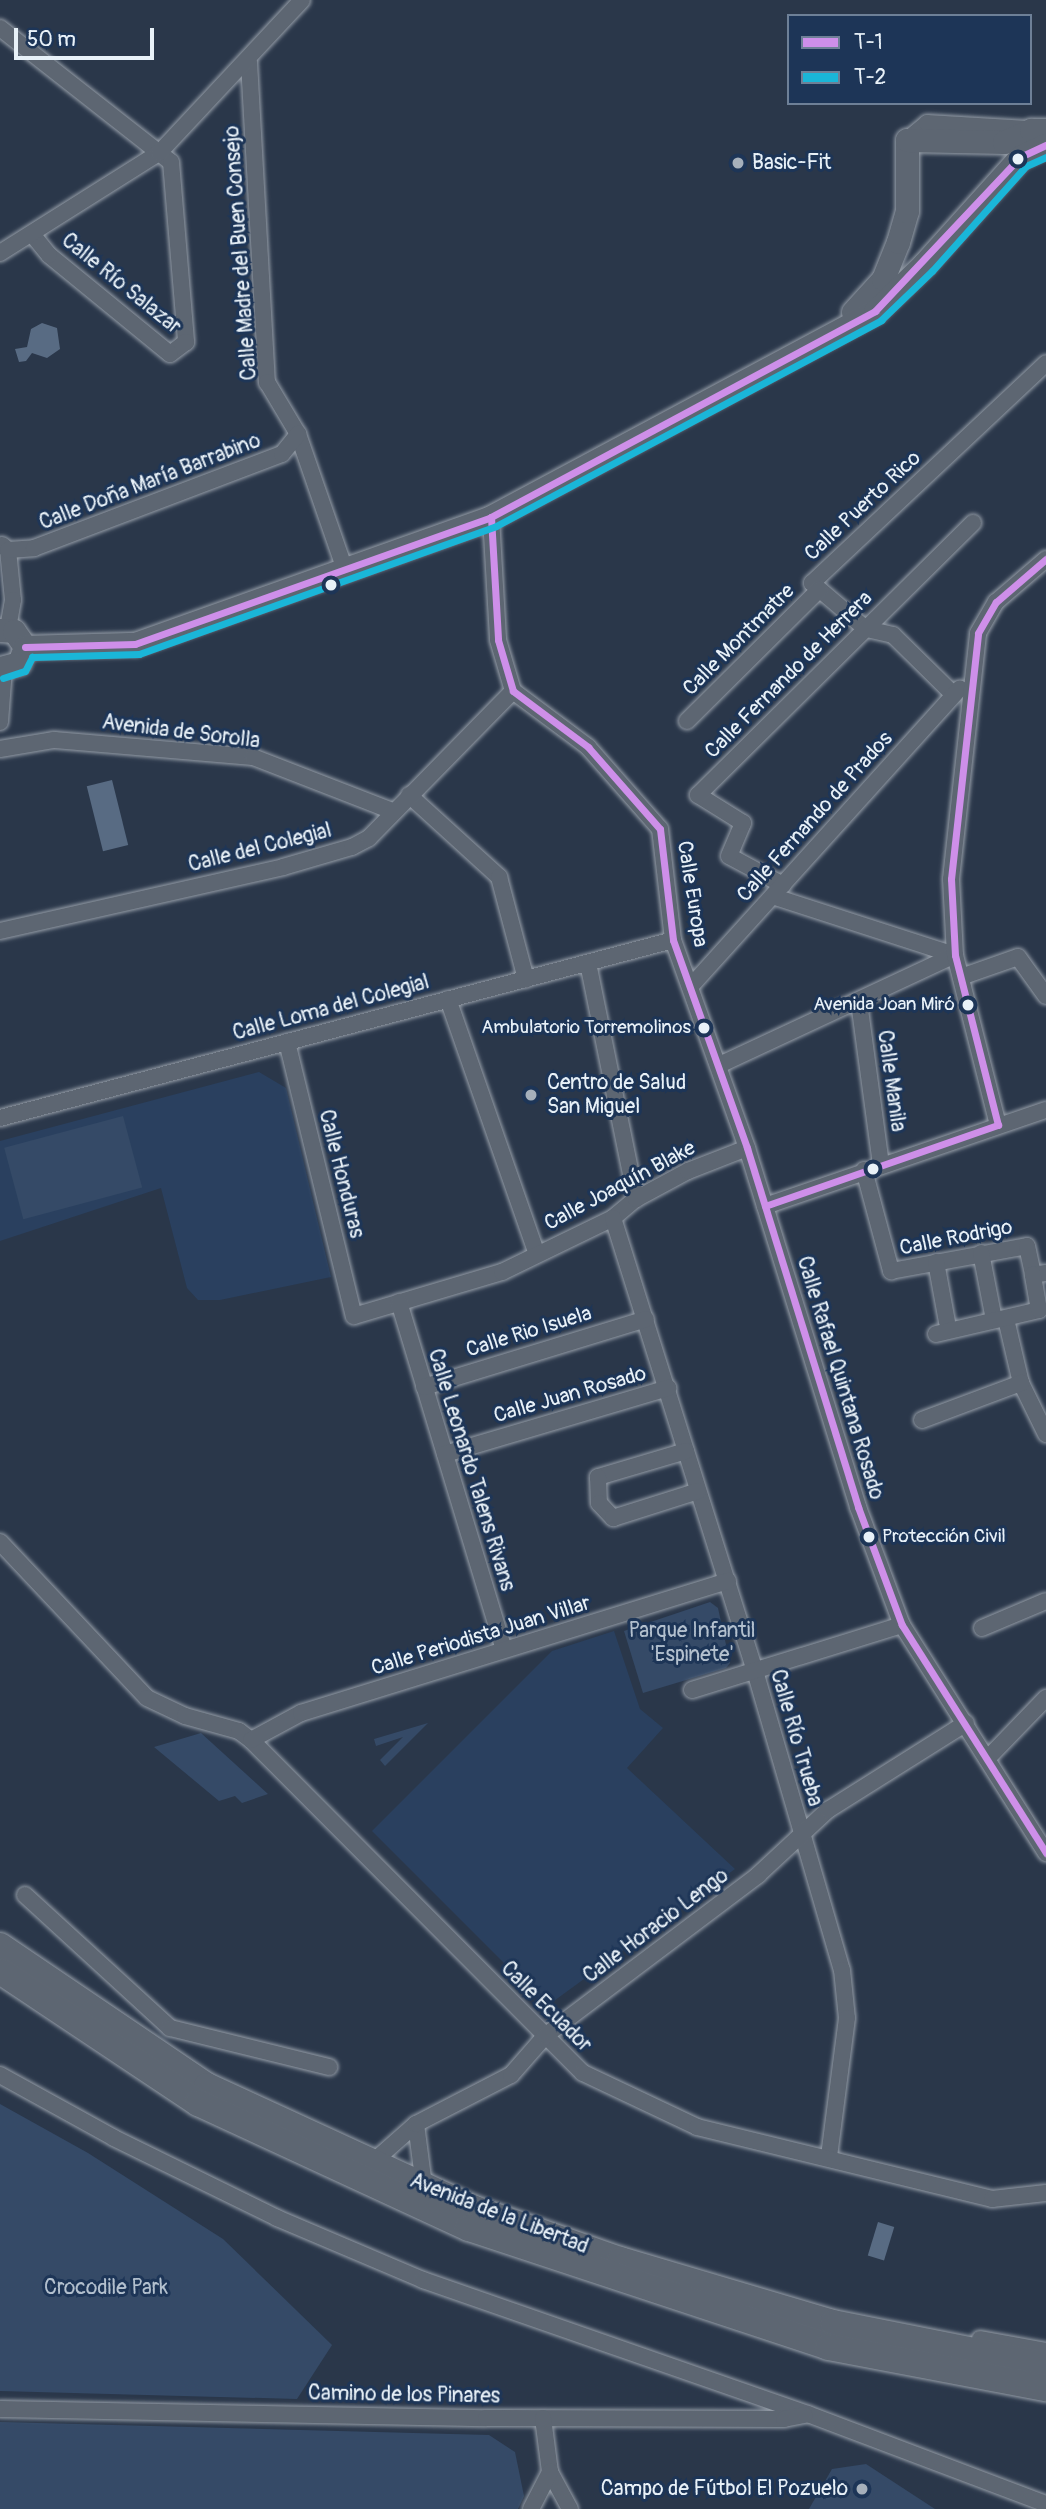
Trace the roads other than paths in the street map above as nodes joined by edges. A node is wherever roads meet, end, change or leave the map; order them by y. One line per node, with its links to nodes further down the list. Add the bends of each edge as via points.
1 (302, 0): 3 (street)
2 (0, 28): 5 (street)
3 (249, 62): 5 (street); 10 (street, Calle Madre del Buen Consejo, via 267,382)
4 (1042, 137): 8 (main road, via 875,311); 8 (main road, via 1004,142 907,140 907,211 883,279)
5 (159, 153): 6 (street); 6 (street, Calle Río Salazar, via 171,162 186,342 170,354 49,255)
6 (32, 234): 7 (street)
7 (0, 253)
8 (827, 337): 11 (main road)
9 (1046, 363): 16 (street, Calle Puerto Rico, via 812,583)
10 (298, 435): 13 (street, Calle Doña María Barrabino, via 282,454 34,548); 15 (street, Calle Madre del Buen Consejo)
11 (491, 517): 15 (main road); 22 (street, via 498,640)
12 (973, 523): 17 (street, Calle Fernando de Herrera)
13 (4, 546): 18 (street, via 13,600)
14 (1046, 559): 21 (street, via 996,602 978,633)
15 (345, 570): 19 (main road, via 135,644)
16 (819, 590): 17 (street, Calle Puerto Rico); 24 (street, Calle Montmatre)
17 (866, 629): 23 (street, Calle Puerto Rico, via 893,635); 29 (street, Calle Fernando de Herrera, via 698,795 743,823 729,856)
18 (4, 630): 19 (main road, via 19,635)
19 (25, 647): 20 (main road, via 19,663)
20 (2, 669): 25 (street)
21 (973, 678): 23 (street, Calle Fernando de Prados); 32 (street, via 951,879)
22 (513, 691): 27 (street, Calle del Colegial); 31 (street, Calle Europa, via 588,747 660,829)
23 (953, 694): 29 (street, Calle Fernando de Prados)
24 (687, 721)
25 (0, 722)
26 (0, 749): 28 (street, Avenida de Sorolla, via 54,740 253,757)
27 (409, 795): 28 (street, Calle del Colegial); 35 (street, via 499,877)
28 (392, 811): 30 (street, Calle del Colegial, via 369,838 341,850)
29 (779, 891): 32 (street); 36 (street, Calle Fernando de Prados)
30 (0, 930)
31 (673, 940): 33 (street, Calle Loma del Colegial); 36 (street, Calle Europa)
32 (955, 956): 34 (street); 39 (street)
33 (588, 963): 35 (street, Calle Loma del Colegial); 48 (street)
34 (961, 977): 37 (street, via 1018,957); 44 (street)
35 (526, 979): 38 (street, Calle Loma del Colegial)
36 (691, 986): 41 (street, Calle Europa)
37 (1046, 996)
38 (448, 999): 40 (street, Calle Loma del Colegial); 52 (street)
39 (859, 1002): 41 (street); 46 (street, Calle Manila)
40 (287, 1042): 43 (street, Calle Loma del Colegial); 56 (street, Calle Honduras)
41 (719, 1065): 45 (street, Calle Europa)
42 (1046, 1110): 44 (street)
43 (0, 1118)
44 (998, 1125): 46 (street)
45 (747, 1148): 48 (street, Calle Joaquín Blake, via 688,1171); 49 (street, Calle Europa)
46 (881, 1165): 47 (street)
47 (864, 1170): 49 (street); 53 (street, Calle Rodrigo, via 891,1271)
48 (636, 1199): 50 (street, Calle Joaquín Blake)
49 (765, 1206): 70 (street, Calle Rafael Quintana Rosado, via 858,1507)
50 (613, 1218): 52 (street, Calle Joaquín Blake); 58 (street, Calle Río Trueba)
51 (981, 1253): 53 (street, Calle Rodrigo); 54 (street, Calle Rodrigo, via 1027,1246); 57 (street)
52 (537, 1254): 55 (street, Calle Joaquín Blake, via 502,1272)
53 (936, 1262): 57 (street, via 941,1328)
54 (1040, 1274): 57 (street, via 1039,1310)
55 (399, 1302): 56 (street, Calle Joaquín Blake); 60 (street, Calle Leonardo Talens Rivans)
56 (354, 1316)
57 (1000, 1317): 59 (street)
58 (646, 1319): 60 (street, Calle Rio Isuela); 61 (street, Calle Río Trueba)
59 (1021, 1383): 62 (street); 63 (street)
60 (424, 1387): 65 (street, Calle Leonardo Talens Rivans)
61 (668, 1388): 64 (street, Calle Río Trueba); 65 (street, Calle Juan Rosado)
62 (922, 1420)
63 (1046, 1434)
64 (687, 1451): 66 (street, Calle Río Trueba); 66 (street, via 598,1477 600,1503 612,1518)
65 (444, 1454): 72 (street, Calle Leonardo Talens Rivans)
66 (698, 1491): 68 (street, Calle Río Trueba)
67 (0, 1542): 77 (street, Calle Ecuador, via 147,1698)
68 (727, 1581): 72 (street, Calle Periodista Juan Villar); 73 (street, Calle Río Trueba)
69 (1046, 1601): 71 (street)
70 (902, 1625): 73 (street); 76 (street, Calle Rafael Quintana Rosado)
71 (982, 1628)
72 (504, 1650): 77 (street, Calle Periodista Juan Villar, via 301,1713)
73 (755, 1671): 74 (street); 79 (street, Calle Río Trueba)
74 (692, 1690)
75 (1046, 1698): 78 (street)
76 (966, 1723): 78 (street, Calle Rafael Quintana Rosado); 79 (street, Calle Horacio Lengo, via 828,1810)
77 (251, 1740): 84 (street, Calle Ecuador)
78 (986, 1759): 80 (street, Calle Rafael Quintana Rosado)
79 (801, 1835): 84 (street, Calle Horacio Lengo, via 758,1875); 88 (street, Calle Río Trueba, via 842,1970 847,2018)
80 (1046, 1853)
81 (24, 1895): 85 (street, via 170,2028)
82 (0, 1946): 89 (main road, Avenida de la Libertad, via 207,2086)
83 (0, 1971): 95 (main road, Avenida de la Libertad, via 198,2103 469,2228 828,2347)
84 (546, 2035): 87 (street, Calle Horacio Lengo, via 511,2075); 88 (street, Calle Ecuador, via 583,2073 697,2127)
85 (329, 2067)
86 (0, 2075): 99 (street, via 114,2138 277,2218 423,2280)
87 (416, 2124): 89 (street, Calle Horacio Lengo); 90 (street)
88 (829, 2157): 91 (street, Calle Ecuador, via 992,2199)
89 (373, 2162): 90 (main road, Avenida de la Libertad)
90 (424, 2186): 92 (main road, Avenida de la Libertad, via 475,2209 620,2260)
91 (1046, 2193)
92 (833, 2323): 93 (street, via 855,2316); 94 (main road, Avenida de la Libertad)
93 (1046, 2351)
94 (1046, 2365)
95 (965, 2372): 96 (main road, Avenida de la Libertad); 97 (street, via 980,2384)
96 (1046, 2388)
97 (1046, 2399)
98 (0, 2409): 100 (street, Camino de los Pinares)
99 (808, 2414): 100 (street, Camino de los Pinares, via 784,2419); 102 (street)
100 (543, 2418): 101 (street)
101 (550, 2472): 104 (street); 105 (street)
102 (1038, 2497): 103 (street); 106 (street)
103 (1046, 2504)
104 (530, 2509)
105 (570, 2509)
106 (1043, 2509)

